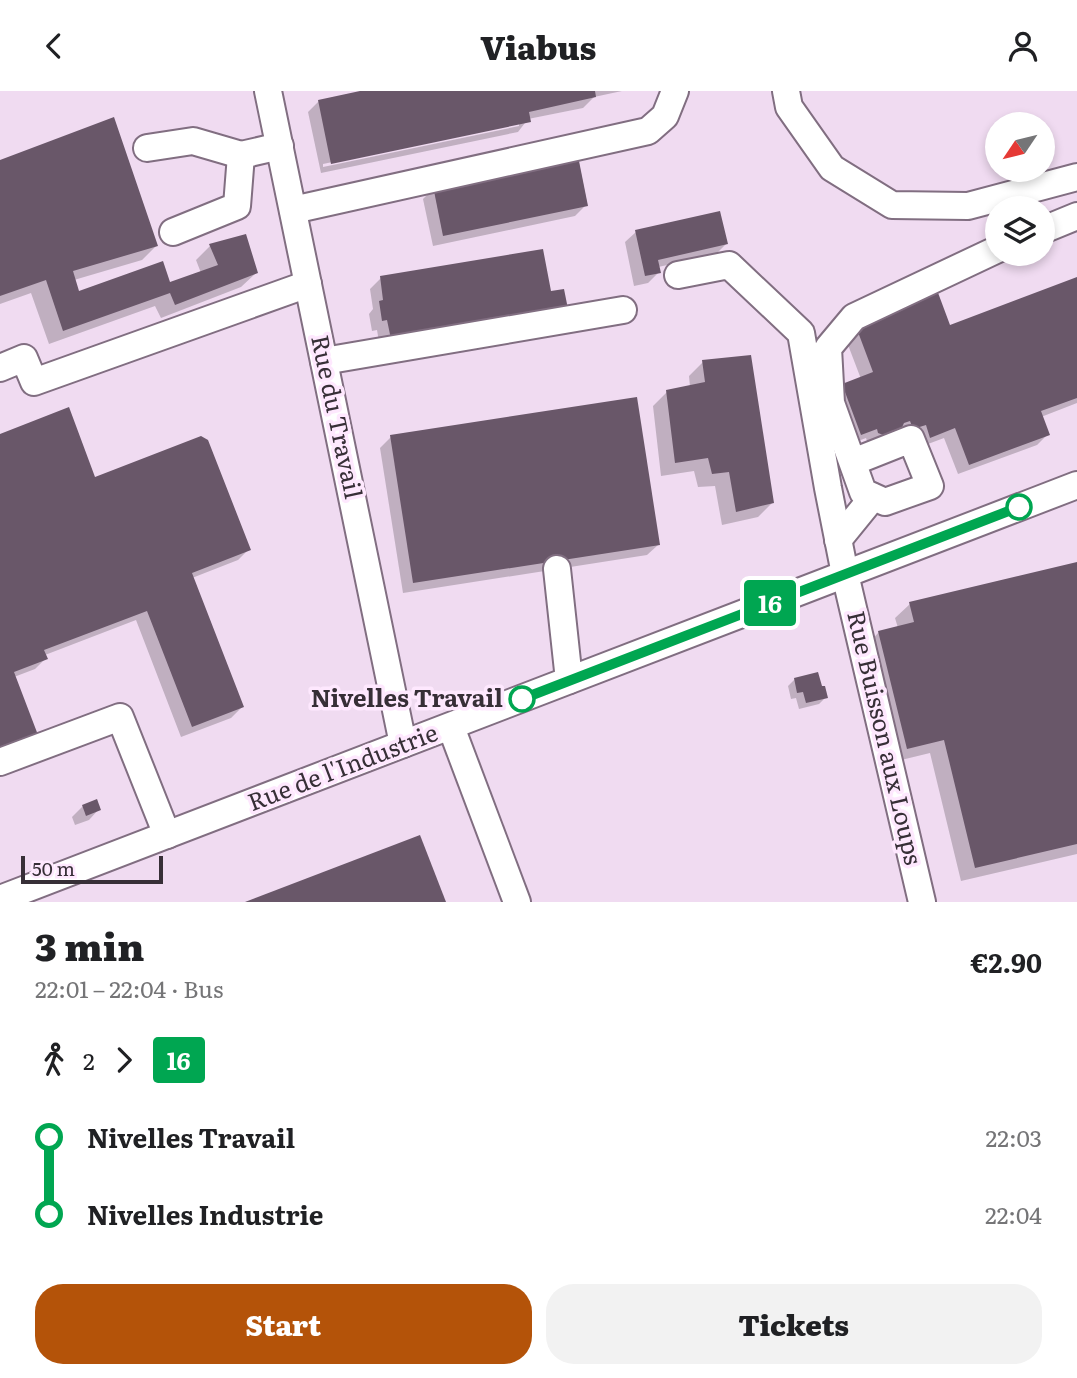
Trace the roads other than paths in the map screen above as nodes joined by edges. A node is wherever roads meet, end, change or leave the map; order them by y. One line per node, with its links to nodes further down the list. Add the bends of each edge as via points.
1 (268, 91): 4 (street, Rue du Travail)
2 (675, 91): 8 (street, via 665,116 648,131)
3 (786, 91): 7 (street, via 789,107 832,168 892,205 968,206)
4 (280, 146): 6 (street); 8 (street, Rue du Travail)
5 (147, 148): 6 (street, via 193,141)
6 (241, 155): 11 (street, via 237,206)
7 (1077, 177)
8 (293, 210): 14 (street, Rue du Travail)
9 (1077, 216): 10 (street)
10 (1055, 225)
11 (173, 232)
12 (985, 255): 18 (street, via 854,317 828,348 831,403)
13 (678, 275): 21 (street, Rue Buisson aux Loups, via 729,265 801,333)
14 (308, 284): 16 (street, Rue du Travail); 17 (street, via 34,382 24,358)
15 (623, 310): 16 (street)
16 (324, 361): 26 (street, Rue du Travail)
17 (0, 367)
18 (853, 462): 20 (street, via 863,492); 20 (street, via 911,439 930,486 885,502)
19 (1077, 485): 23 (street, Rue de l'Industrie)
20 (873, 496): 21 (street)
21 (838, 540): 23 (street, Rue Buisson aux Loups)
22 (557, 569): 24 (street)
23 (845, 574): 24 (street, Rue de l'Industrie); 31 (street, Rue Buisson aux Loups)
24 (569, 680): 25 (street, Rue de l'Industrie)
25 (451, 727): 26 (street, Rue de l'Industrie); 30 (street)
26 (403, 744): 28 (street, Rue de l'Industrie)
27 (0, 762): 28 (street, via 120,717)
28 (166, 835): 29 (street, Rue de l'Industrie)
29 (0, 899)
30 (517, 902)
31 (922, 902)

